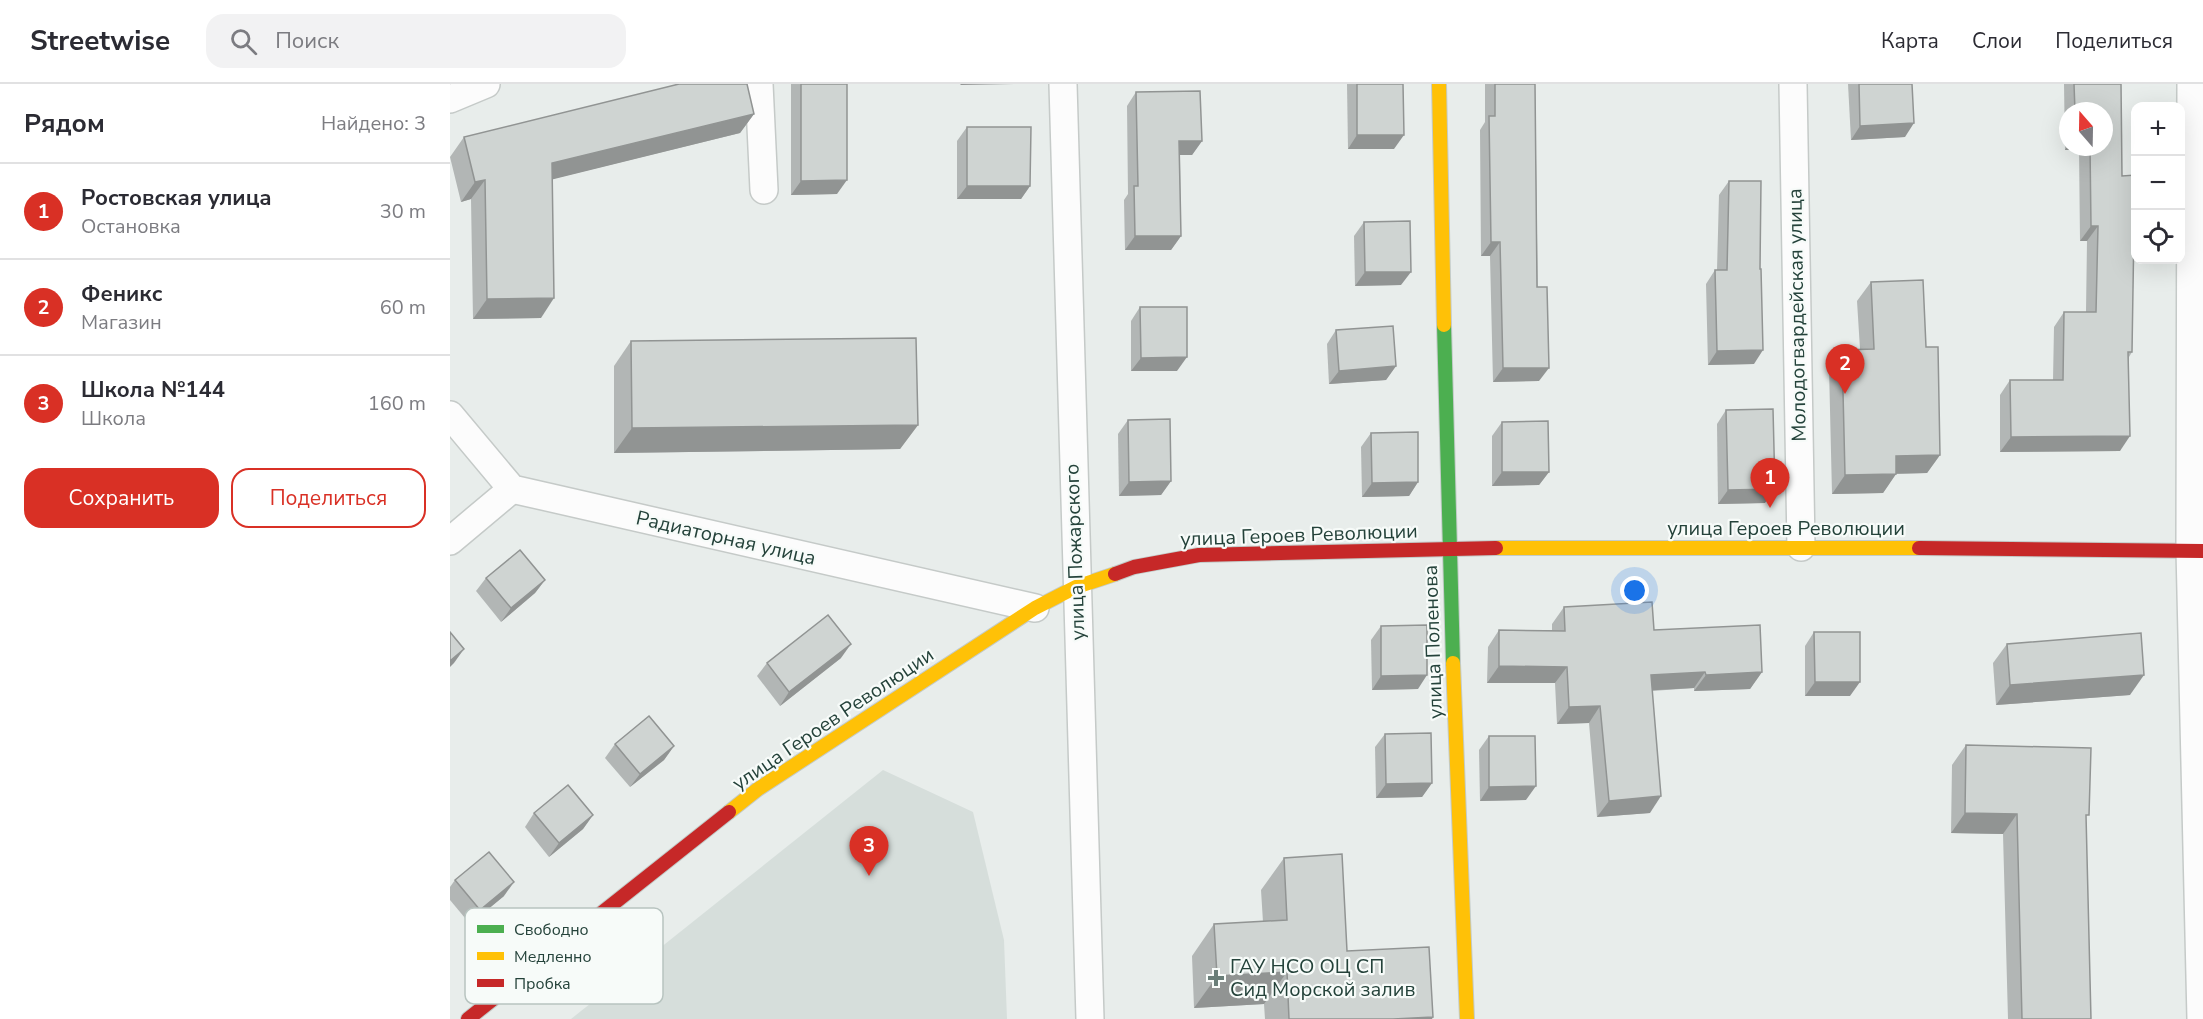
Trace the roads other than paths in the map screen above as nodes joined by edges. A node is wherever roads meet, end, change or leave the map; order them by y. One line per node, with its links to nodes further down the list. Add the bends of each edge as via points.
1 (486, 84): 7 (street)
2 (759, 84): 8 (street)
3 (1063, 84): 15 (street, улица Пожарского)
4 (1439, 84): 13 (street, улица Поленова)
5 (1793, 84): 12 (street, Молодогвардейская улица)
6 (2191, 84): 14 (street)
7 (450, 99)
8 (764, 190)
9 (450, 415): 10 (street)
10 (512, 489): 11 (street); 16 (street, Радиаторная улица)
11 (450, 541)
12 (1801, 547): 13 (street, улица Героев Революции); 14 (street, улица Героев Революции)
13 (1449, 548): 15 (street, улица Героев Революции, via 1199,555 1134,567); 21 (street, улица Поленова)
14 (2197, 551): 22 (street)
15 (1076, 587): 16 (street, улица Героев Революции); 20 (street, улица Пожарского)
16 (1035, 608): 17 (street, улица Героев Революции, via 758,789)
17 (608, 908)
18 (487, 1004): 19 (street, улица Героев Революции)
19 (468, 1019)
20 (1090, 1019)
21 (1467, 1019)
22 (2201, 1019)

